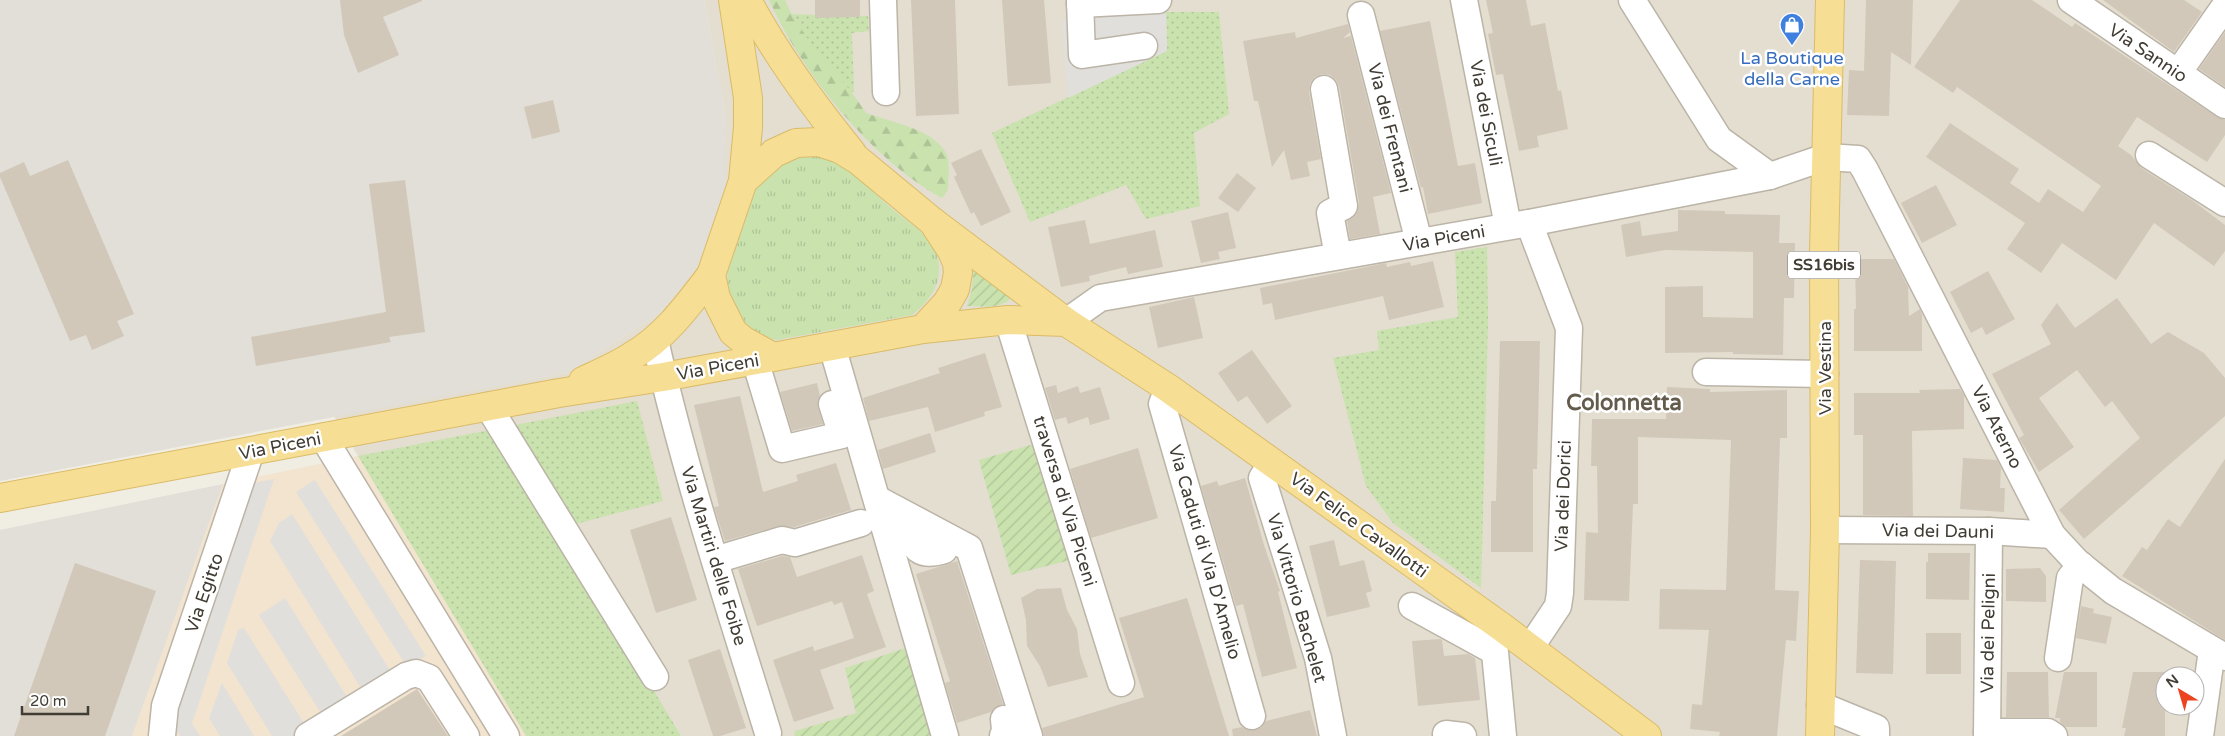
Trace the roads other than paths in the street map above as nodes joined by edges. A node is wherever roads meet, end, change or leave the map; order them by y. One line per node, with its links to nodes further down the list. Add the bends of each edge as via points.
1 (734, 0): 21 (main road, via 748,98)
2 (747, 0): 19 (main road, via 786,66)
3 (883, 0): 15 (street)
4 (1158, 0): 9 (street)
5 (1464, 0): 24 (street, Via dei Siculi)
6 (1632, 0): 20 (street, via 1719,139)
7 (1830, 0): 18 (main road, Via Vestina / SS16bis)
8 (2071, 0): 13 (street, Via Sannio)
9 (1080, 2): 12 (street, via 1082,55)
10 (2225, 6): 13 (street)
11 (1361, 14): 25 (street, Via dei Frentani)
12 (1144, 46)
13 (2178, 73): 16 (street, Via Sannio)
14 (1324, 89): 26 (street, via 1344,206 1330,213)
15 (886, 92)
16 (2225, 105)
17 (2148, 155): 22 (street)
18 (1826, 157): 20 (street, Via Piceni); 35 (main road, Via Vestina / SS16bis); 49 (street, Via Aterno, via 1858,159 1865,170)
19 (858, 160): 21 (main road, via 819,142 796,143 774,153); 23 (main road)
20 (1770, 176): 24 (street, Via Piceni)
21 (743, 181): 27 (main road)
22 (2225, 203)
23 (933, 222): 29 (main road, Via Felice Cavallotti); 30 (main road, via 952,251 958,274 955,289 947,303)
24 (1518, 225): 25 (street, Via Piceni); 55 (street, Via dei Dorici, via 1569,328 1560,594 1558,606)
25 (1419, 242): 26 (street, Via Piceni)
26 (1338, 256): 29 (street, Via Piceni, via 1100,298)
27 (711, 275): 31 (main road, Via Piceni); 33 (main road, via 716,298 733,332)
28 (1008, 320): 29 (main road); 30 (main road); 59 (street, traversa di Via Piceni)
29 (1066, 322): 38 (main road, Via Felice Cavallotti)
30 (922, 329): 32 (main road, Via Piceni)
31 (655, 340): 36 (street, Via Piceni); 39 (main road, Via Piceni, via 633,356)
32 (832, 346): 33 (main road, Via Piceni); 45 (street)
33 (764, 359): 36 (main road, Via Piceni); 37 (street, via 782,449 842,435)
34 (1706, 372): 35 (street)
35 (1824, 374): 47 (main road, Via Vestina / SS16bis)
36 (663, 377): 39 (main road, Via Piceni); 51 (street, Via Martiri delle Foibe)
37 (825, 383)
38 (1168, 388): 43 (main road, Via Felice Cavallotti); 61 (street, Via Caduti di Via D'Amelio, via 1162,404)
39 (559, 393): 40 (main road, Via Piceni)
40 (488, 406): 41 (main road, Via Piceni); 58 (street)
41 (323, 437): 42 (main road, Via Piceni); 67 (street)
42 (251, 451): 44 (main road, Via Piceni); 64 (street, Via Egitto, via 166,706)
43 (1272, 463): 54 (main road, Via Felice Cavallotti); 70 (street, Via Vittorio Bachelet, via 1262,478 1318,658)
44 (0, 498)
45 (877, 499): 46 (street); 69 (street, via 969,548)
46 (872, 524): 50 (street, via 900,526 917,550 930,553); 51 (street, via 795,543 782,540); 68 (street)
47 (1825, 530): 48 (street, Via dei Dauni); 60 (main road, Via Vestina / SS16bis)
48 (1989, 531): 49 (street, Via dei Dauni); 63 (street, Via dei Peligni)
49 (2052, 534): 52 (street, Via Aterno)
50 (944, 550)
51 (716, 560): 62 (street, Via Martiri delle Foibe)
52 (2081, 566): 56 (street, Via Aterno, via 2113,591); 57 (street, via 2070,578)
53 (1412, 606): 54 (street)
54 (1499, 640): 55 (main road, Via Felice Cavallotti); 71 (street)
55 (1530, 648): 72 (main road, Via Felice Cavallotti)
56 (2219, 654): 76 (street)
57 (2058, 658)
58 (655, 677)
59 (1121, 683)
60 (1820, 705): 73 (main road, Via Vestina / SS16bis); 74 (street, via 1876,728)
61 (1252, 716)
62 (768, 733)
63 (1987, 734): 75 (street, via 2048,732)
64 (162, 736)
65 (308, 736): 66 (street, via 416,673 429,678)
66 (466, 736)
67 (506, 736)
68 (945, 736)
69 (1029, 736)
70 (1333, 736)
71 (1503, 736)
72 (1647, 736)
73 (1820, 736)
74 (1876, 736)
75 (2054, 736)
76 (2200, 736)

